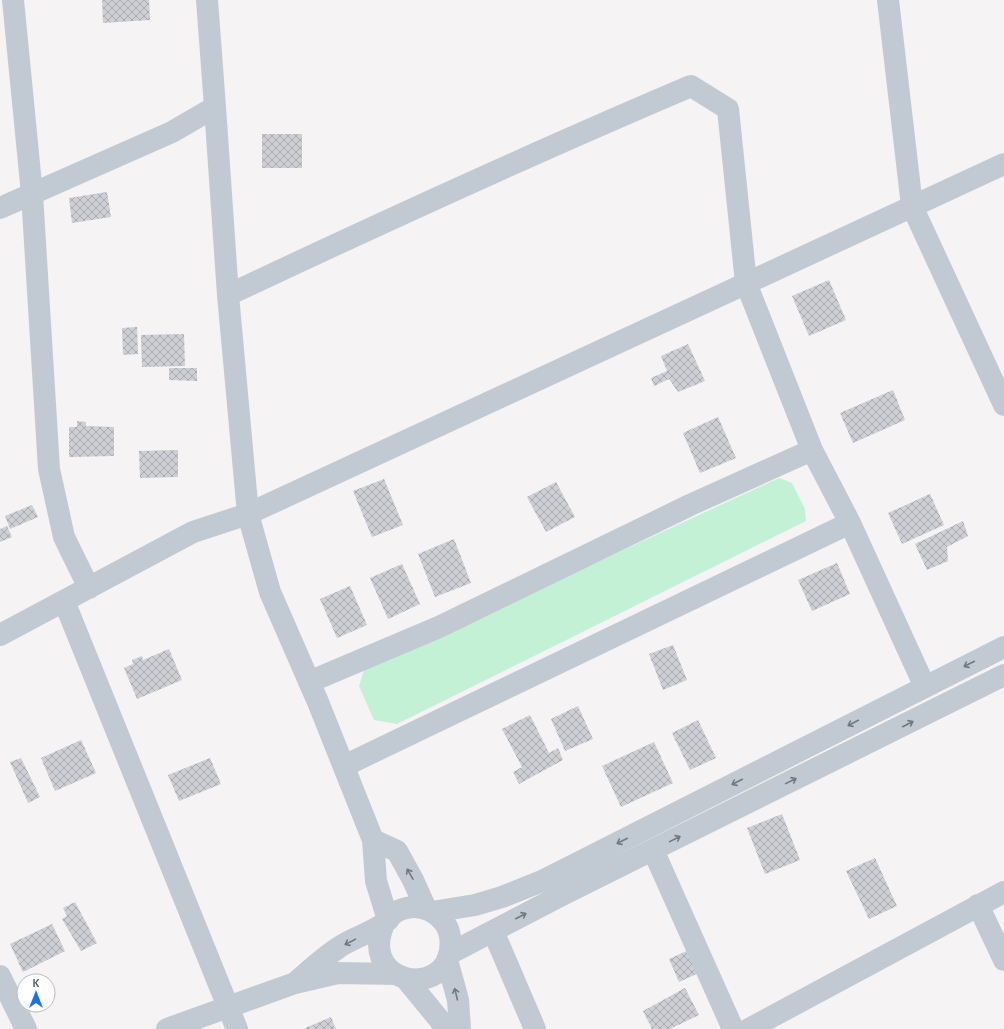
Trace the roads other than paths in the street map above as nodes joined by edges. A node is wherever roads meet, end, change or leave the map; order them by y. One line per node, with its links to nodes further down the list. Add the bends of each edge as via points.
1 (13, 0): 6 (street)
2 (207, 0): 4 (street)
3 (888, 0): 7 (street)
4 (215, 107): 6 (street, via 172,132); 10 (street)
5 (1004, 164): 7 (street)
6 (32, 194): 8 (street); 16 (street, via 49,469 64,537)
7 (912, 206): 9 (street); 11 (street)
8 (0, 208)
9 (746, 283): 10 (street, via 728,109 691,86 577,135); 13 (street); 14 (street)
10 (228, 294): 14 (street)
11 (997, 368): 12 (street)
12 (1004, 405)
13 (812, 450): 15 (street); 21 (street, via 690,505 439,627)
14 (248, 514): 16 (street, via 193,532); 21 (street, via 270,592)
15 (850, 523): 22 (street); 23 (street)
16 (89, 588): 17 (street)
17 (64, 601): 18 (street); 36 (street)
18 (0, 635)
19 (1004, 647): 22 (street, one-way to 22)
20 (1004, 676): 25 (street, one-way to 20)
21 (309, 682): 23 (street)
22 (925, 687): 28 (street, one-way to 28, via 542,881 482,903)
23 (344, 766): 24 (street)
24 (373, 840): 28 (street, one-way to 24, via 397,851); 29 (street, via 376,881)
25 (653, 850): 30 (street, one-way to 25); 43 (street)
26 (1004, 892): 27 (street)
27 (978, 905): 32 (street); 44 (street)
28 (429, 910): 29 (street, via 414,907 402,909); 31 (street, via 446,924 451,948)
29 (386, 922): 34 (street, via 378,946 381,957 387,967); 35 (street, one-way to 35, via 338,948)
30 (493, 931): 31 (street); 42 (street)
31 (448, 957): 34 (street, via 439,970 429,977 418,979); 41 (street, one-way to 31, via 458,1000)
32 (1004, 960)
33 (0, 976): 37 (street)
34 (401, 976): 35 (street, via 338,973); 40 (street)
35 (295, 983): 36 (street)
36 (228, 1007): 38 (street); 39 (street)
37 (26, 1029)
38 (167, 1029)
39 (237, 1029)
40 (447, 1029)
41 (460, 1029)
42 (535, 1029)
43 (733, 1029)
44 (749, 1029)

